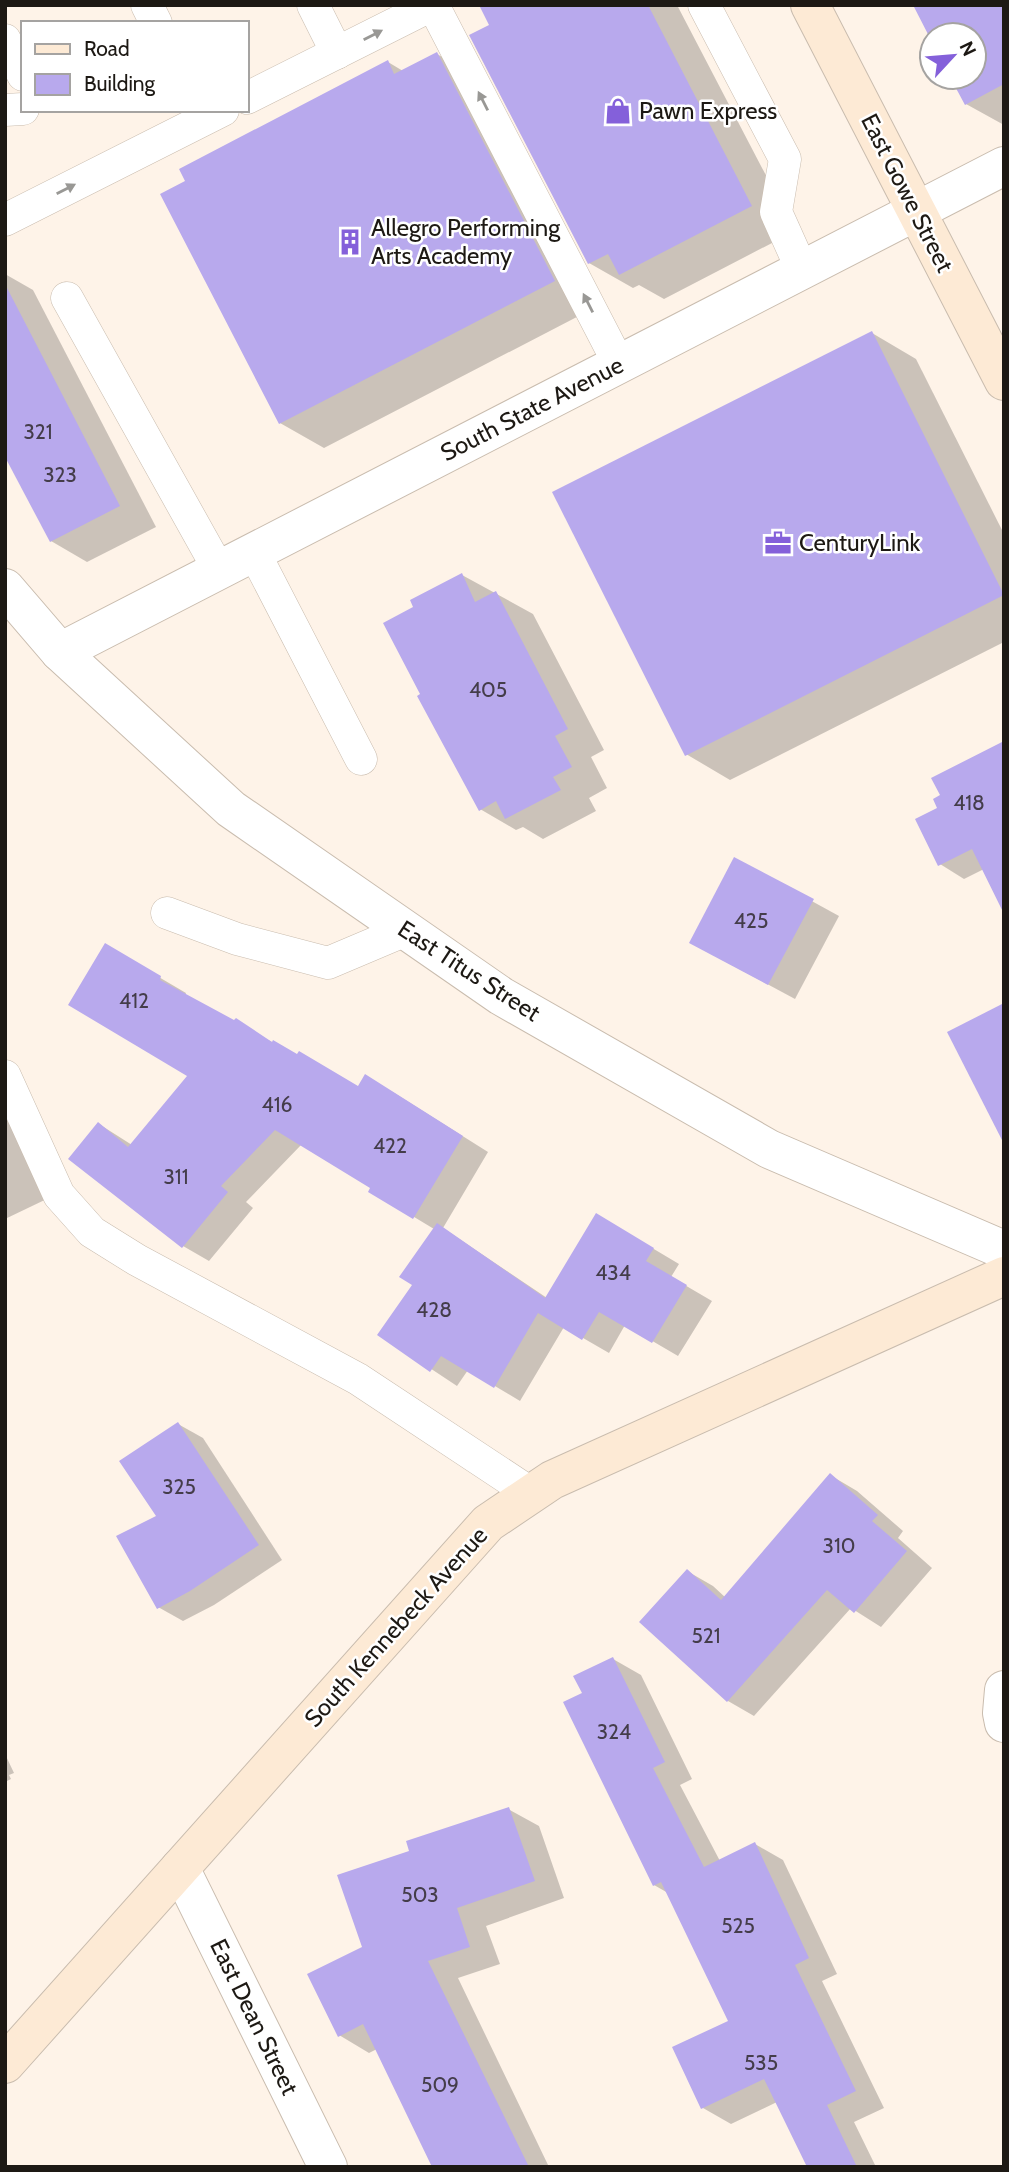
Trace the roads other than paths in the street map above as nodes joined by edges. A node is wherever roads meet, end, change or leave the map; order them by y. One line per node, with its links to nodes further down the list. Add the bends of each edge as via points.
1 (147, 5): 6 (lane)
2 (313, 5): 8 (lane)
3 (433, 5): 8 (lane, one-way to 3); 17 (lane, one-way to 3)
4 (704, 5): 15 (lane, via 785,159 776,212)
5 (810, 5): 13 (street, East Gowe Street)
6 (155, 21)
7 (5, 40): 9 (lane)
8 (337, 53): 10 (lane)
9 (21, 71)
10 (248, 98)
11 (209, 114): 14 (lane, one-way to 11)
12 (1004, 166): 13 (street, South State Avenue)
13 (916, 211): 15 (street, South State Avenue); 18 (street, East Gowe Street)
14 (5, 220)
15 (802, 270): 17 (street, South State Avenue)
16 (67, 298): 20 (lane)
17 (619, 364): 19 (street, South State Avenue)
18 (1004, 381)
19 (254, 552): 20 (street, South State Avenue); 23 (lane)
20 (219, 570): 22 (street, South State Avenue)
21 (5, 588): 22 (street, East Titus Street)
22 (60, 652): 25 (street, East Titus Street, via 231,809)
23 (361, 759)
24 (167, 913): 25 (lane, via 237,939 328,962)
25 (407, 930): 27 (street, East Titus Street, via 500,996 769,1149)
26 (5, 1076): 29 (lane, via 59,1195 92,1232 358,1379)
27 (1004, 1250)
28 (1004, 1276): 29 (street, South Kennebeck Avenue, via 552,1480)
29 (532, 1494): 32 (street, South Kennebeck Avenue, via 488,1522)
30 (1004, 1690): 31 (street)
31 (1004, 1723)
32 (180, 1868): 33 (street, South Kennebeck Avenue); 34 (street, East Dean Street)
33 (5, 2064)
34 (328, 2167)

